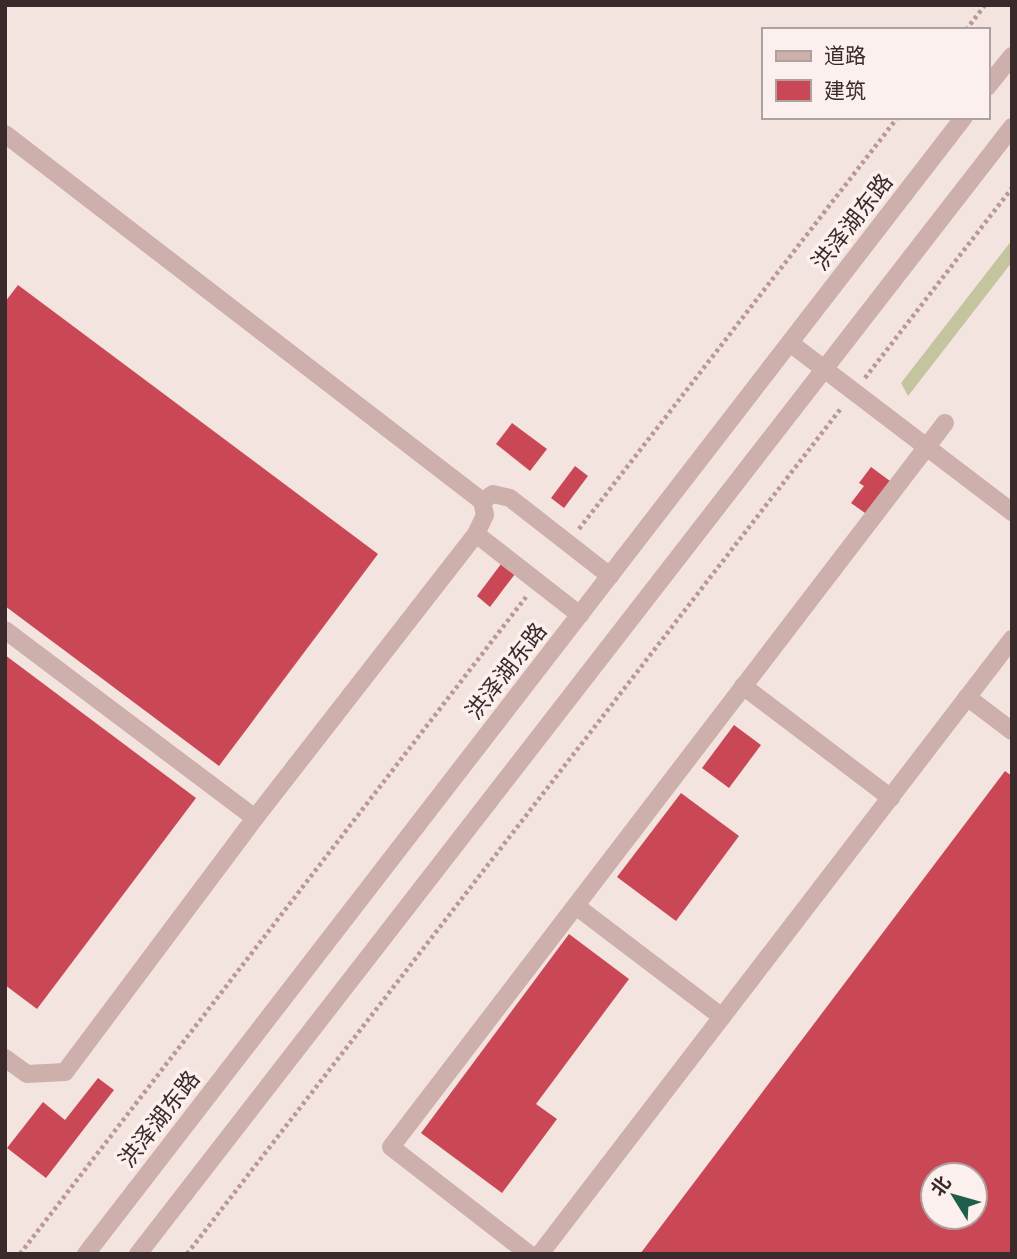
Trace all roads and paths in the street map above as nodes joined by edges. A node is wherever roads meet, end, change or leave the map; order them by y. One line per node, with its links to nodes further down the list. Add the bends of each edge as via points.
1 (985, 5): 2 (path)
2 (968, 28)
3 (1012, 56): 4 (street)
4 (989, 85)
5 (896, 119): 18 (path)
6 (962, 119): 10 (street, 洪泽湖东路)
7 (1012, 127): 11 (street)
8 (5, 134): 15 (street)
9 (1012, 188): 12 (path)
10 (790, 343): 11 (street); 19 (street, 洪泽湖东路)
11 (824, 369): 12 (street); 34 (street)
12 (854, 392): 14 (street); 35 (path)
13 (945, 423): 14 (street)
14 (926, 447): 16 (street); 24 (street)
15 (482, 501): 17 (street, via 485,515); 18 (street, via 493,494 510,498)
16 (1012, 512)
17 (475, 534): 20 (street); 28 (street)
18 (568, 543): 19 (street)
19 (610, 576): 21 (street, 洪泽湖东路)
20 (537, 582): 21 (street); 32 (path)
21 (580, 615): 33 (street, 洪泽湖东路)
22 (5, 630): 28 (street)
23 (1012, 639): 25 (street)
24 (743, 686): 27 (street); 29 (street)
25 (967, 697): 26 (street); 27 (street)
26 (1012, 732)
27 (891, 798): 30 (street)
28 (255, 818): 31 (street, via 65,1072 27,1074)
29 (576, 906): 30 (street); 36 (street, via 391,1147)
30 (722, 1017): 37 (street)
31 (5, 1058)
32 (20, 1254)
33 (86, 1254)
34 (138, 1254)
35 (187, 1254)
36 (529, 1254)
37 (540, 1254)

